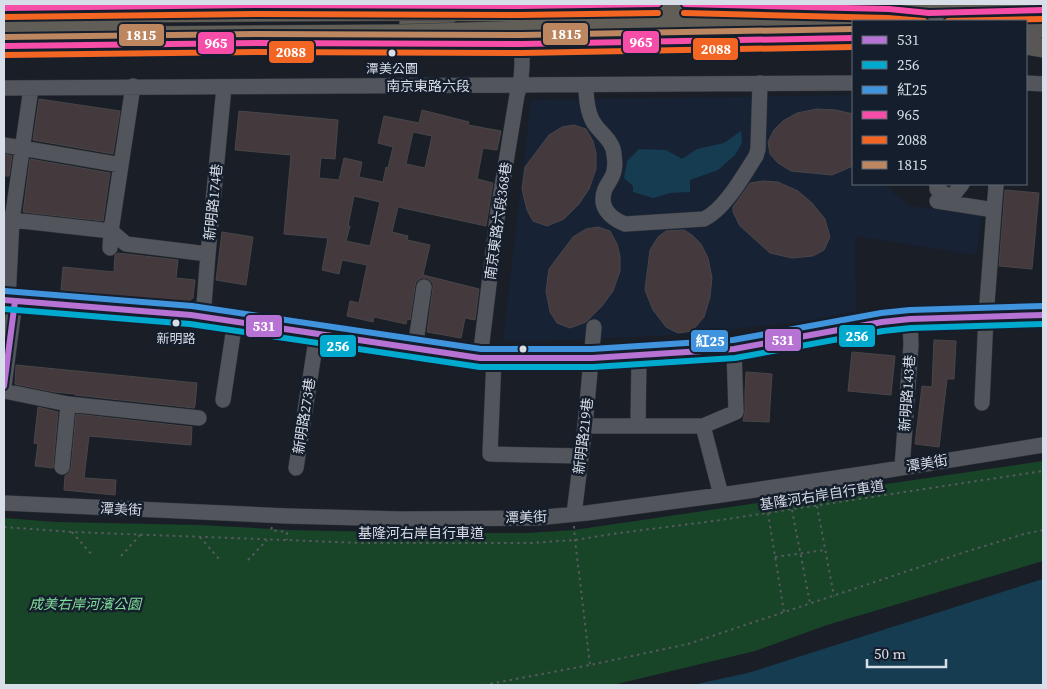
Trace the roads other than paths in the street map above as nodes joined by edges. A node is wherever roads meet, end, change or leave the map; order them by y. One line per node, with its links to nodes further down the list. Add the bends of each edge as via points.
1 (658, 4): 5 (main road)
2 (685, 4): 8 (main road, via 929,13)
3 (1022, 4): 7 (highway, bridge, via 767,13)
4 (255, 5): 5 (main road); 6 (main road); 19 (main road)
5 (519, 6): 20 (street, 南京東路六段368巷)
6 (4, 8)
7 (460, 11): 9 (highway, bridge); 11 (highway, bridge)
8 (1043, 11): 10 (highway)
9 (4, 13)
10 (918, 20)
11 (410, 23): 13 (highway, bridge); 16 (highway, bridge)
12 (852, 25): 16 (highway, bridge)
13 (4, 26)
14 (1027, 28): 15 (main road)
15 (1043, 28)
16 (468, 33): 17 (highway, bridge)
17 (4, 38)
18 (852, 38): 20 (main road)
19 (256, 43): 20 (main road); 22 (main road)
20 (522, 44): 28 (street, 南京東路六段368巷)
21 (1027, 45): 23 (main road)
22 (4, 46)
23 (1043, 48)
24 (760, 83): 25 (street, 南京東路六段); 29 (street, 南京東路六段); 29 (street, via 758,150 724,203 704,219 626,224 616,220 604,206 603,195 614,171 614,153 590,115)
25 (852, 83)
26 (1027, 83): 27 (street)
27 (1043, 84)
28 (520, 85): 29 (street, 南京東路六段); 31 (street, 南京東路六段); 58 (street, 南京東路六段368巷, via 498,211)
29 (586, 85)
30 (132, 86): 31 (street, 南京東路六段); 33 (street, 南京東路六段); 36 (street)
31 (224, 87): 45 (street, 新明路174巷)
32 (4, 88): 33 (street, 南京東路六段)
33 (31, 88): 35 (street)
34 (4, 145): 35 (street)
35 (22, 148): 36 (street); 42 (street)
36 (121, 165): 43 (street)
37 (937, 185): 38 (street, via 937,190 951,198)
38 (961, 185)
39 (996, 186): 41 (street)
40 (937, 201): 41 (street)
41 (994, 210): 50 (street)
42 (8, 220): 43 (street); 47 (street)
43 (112, 230): 44 (street); 45 (street, via 126,244)
44 (110, 248)
45 (208, 254): 49 (street, 新明路174巷)
46 (424, 286): 55 (street)
47 (9, 300): 49 (street); 60 (street)
48 (1043, 315): 50 (street)
49 (203, 317): 52 (street)
50 (986, 317): 51 (street); 63 (street)
51 (910, 319): 56 (street); 73 (street, 新明路143巷)
52 (234, 322): 54 (street); 62 (street)
53 (594, 327): 59 (street, 新明路219巷)
54 (318, 334): 55 (street); 72 (street, 新明路273巷)
55 (415, 348): 58 (street)
56 (734, 350): 57 (street); 68 (street, via 736,412)
57 (639, 356): 59 (street); 67 (street)
58 (487, 358): 59 (street); 70 (street, 南京東路六段368巷, via 490,454)
59 (592, 358): 66 (street, 新明路219巷)
60 (4, 386)
61 (4, 391): 64 (street)
62 (223, 400)
63 (982, 403)
64 (68, 404): 65 (street); 71 (street)
65 (199, 418)
66 (586, 426): 67 (street); 70 (street, 新明路219巷)
67 (638, 426): 68 (street)
68 (703, 426): 74 (street)
69 (1043, 445): 73 (street, 潭美街)
70 (581, 456): 76 (street, 新明路219巷)
71 (62, 467)
72 (296, 468)
73 (902, 468): 74 (street, 潭美街)
74 (721, 495): 76 (street, 潭美街)
75 (4, 504): 76 (street, 潭美街, via 400,519 535,518)
76 (574, 514)

